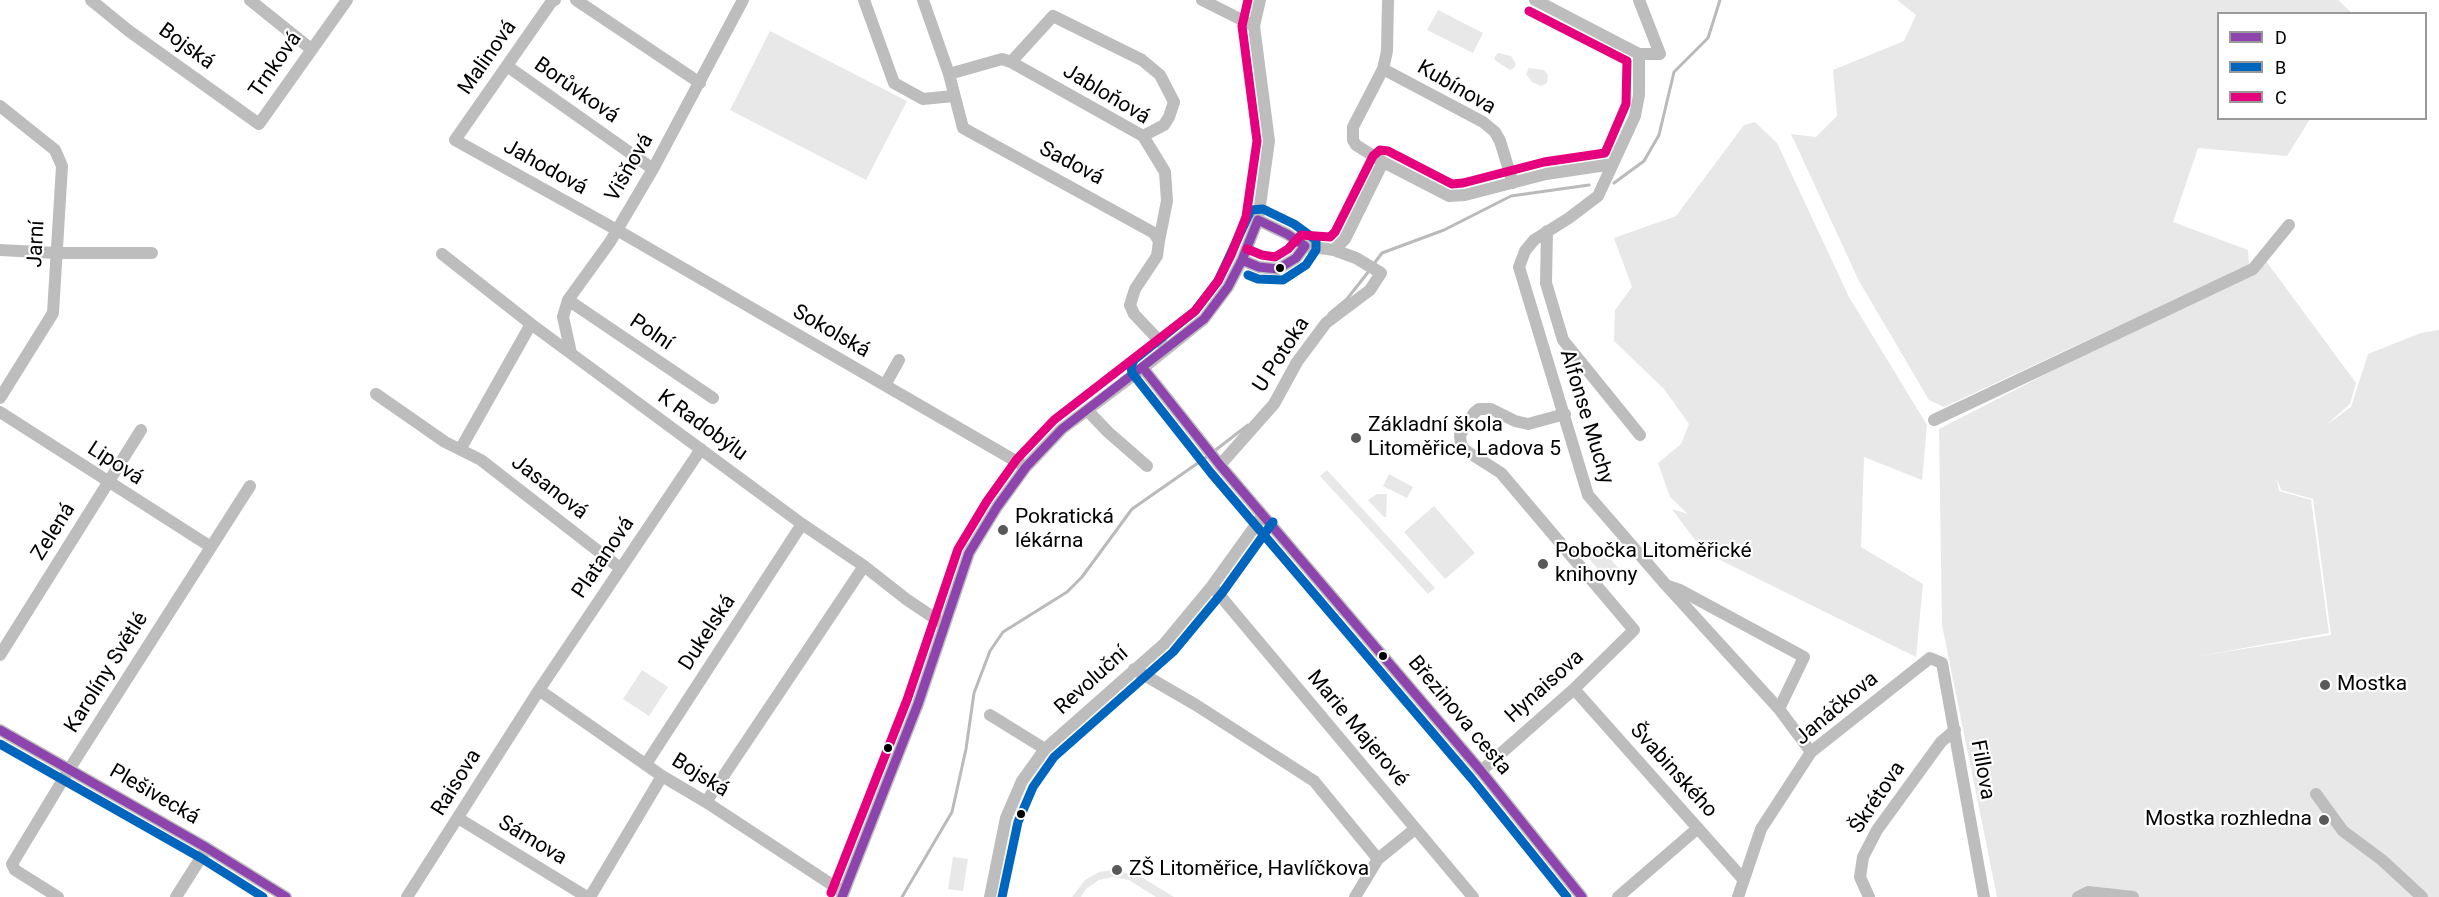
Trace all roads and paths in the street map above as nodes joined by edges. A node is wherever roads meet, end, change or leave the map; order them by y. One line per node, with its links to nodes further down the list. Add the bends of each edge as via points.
1 (91, 0): 24 (street, Bojská)
2 (250, 0): 15 (street)
3 (347, 0): 15 (street, Trnková)
4 (555, 0): 18 (street, Malinová)
5 (576, 0): 21 (street)
6 (743, 0): 21 (street, Višňová)
7 (864, 0): 22 (street, via 894,83 923,99)
8 (923, 0): 20 (street, Sadová)
9 (1202, 0): 14 (street)
10 (1260, 0): 14 (street)
11 (1388, 0): 19 (street)
12 (1535, 0): 16 (street)
13 (1639, 0): 16 (street, via 1660,54)
14 (1254, 26): 31 (street, via 1269,141)
15 (311, 49): 24 (street, Trnková)
16 (1639, 54): 28 (street, Alfonse Muchy, via 1638,107)
17 (1011, 62): 20 (street, via 1002,59); 25 (street, Jabloňová); 25 (street, via 1053,16 1142,60 1160,75 1174,102 1164,125)
18 (507, 66): 26 (street, Malinová); 29 (street, Borůvková)
19 (1383, 69): 27 (street, via 1352,133 1356,145); 30 (street, Kubínova, via 1483,122 1500,141)
20 (949, 75): 22 (street, Sadová)
21 (700, 83): 29 (street, Višňová)
22 (954, 96): 35 (street, Sadová, via 963,128 1149,228)
23 (0, 106): 39 (street, Jarní, via 60,157)
24 (259, 124)
25 (1143, 136): 35 (street, Jabloňová, via 1165,172 1167,201)
26 (455, 140): 33 (street, Jahodová)
27 (1383, 162): 30 (street, via 1449,196); 38 (street, via 1345,239)
28 (1613, 164): 30 (street); 34 (street, Alfonse Muchy, via 1598,196)
29 (653, 169): 33 (street, Višňová)
30 (1513, 183)
31 (1258, 220): 36 (street); 42 (street)
32 (2289, 225): 56 (street, via 2253,269)
33 (617, 230): 43 (street, Višňová); 49 (street, Sokolská)
34 (1547, 231): 55 (street, Alfonse Muchy, via 1525,251 1519,267); 58 (street, via 1546,283 1563,340)
35 (1159, 241): 45 (street, via 1157,256 1135,289 1130,305)
36 (1305, 246): 38 (street); 42 (street, via 1296,258 1278,269)
37 (0, 250): 39 (street)
38 (1334, 250): 61 (street, U Potoka, via 1374,269 1370,290 1326,323 1297,362 1274,404)
39 (57, 253): 40 (street); 51 (street, Jarní, via 53,313)
40 (152, 253)
41 (442, 254): 44 (street, K Radobýlu)
42 (1242, 260): 45 (street, via 1204,319)
43 (568, 300): 46 (street, via 563,317); 52 (street, Polní)
44 (531, 324): 46 (street, K Radobýlu); 59 (street)
45 (1167, 349): 48 (street)
46 (571, 353): 60 (street, K Radobýlu)
47 (899, 360): 49 (street)
48 (1143, 368): 53 (street); 61 (street, Březinova cesta)
49 (885, 385): 63 (street, Sokolská)
50 (376, 394): 59 (street, Jasanová, via 445,442)
51 (0, 398)
52 (713, 399)
53 (1087, 410): 62 (street); 63 (street, via 1062,429)
54 (0, 411): 64 (street, Lipová)
55 (1565, 414): 71 (street, Alfonse Muchy, via 1588,495); 77 (street, Hynaisova, via 1528,424 1486,408 1474,412 1460,435 1465,450 1501,472 1634,630)
56 (1934, 420)
57 (141, 430): 64 (street, Zelená)
58 (1640, 435)
59 (461, 448): 70 (street, Jasanová)
60 (701, 449): 67 (street, K Radobýlu); 70 (street, Platanová)
61 (1220, 465): 66 (street, Březinova cesta)
62 (1147, 466)
63 (1026, 467): 73 (street, via 969,552)
64 (108, 483): 68 (street, Lipová); 74 (street, Zelená)
65 (249, 486): 68 (street, Karolíny Světlé)
66 (1263, 515): 72 (street, Revoluční); 87 (street, Březinova cesta)
67 (802, 524): 69 (street, K Radobýlu); 85 (street, Dukelská)
68 (211, 547): 86 (street, Karolíny Světlé)
69 (864, 566): 73 (street, K Radobýlu); 90 (street)
70 (620, 568): 78 (street, Platanová)
71 (1666, 585): 79 (street, Alfonse Muchy); 79 (street, via 1804,657)
72 (1212, 586): 76 (street, Revoluční, via 1164,644); 93 (street, Marie Majerové)
73 (944, 624): 97 (street, via 918,705)
74 (0, 655)
75 (1930, 658): 82 (street, Fillova, via 1942,663); 84 (street, Janáčkova)
76 (1134, 669): 83 (street, Revoluční); 95 (street, via 1314,781)
77 (1574, 689): 87 (street, Hynaisova); 92 (street, Švabinského)
78 (539, 690): 85 (street, Bojská); 91 (street, Raisova)
79 (1779, 709): 84 (street, Alfonse Muchy)
80 (990, 715): 83 (street)
81 (0, 730): 86 (street, Plešivecká)
82 (1955, 730): 109 (street, Škrétova, via 1941,742 1877,830 1863,857 1860,877); 110 (street, Fillova)
83 (1045, 749): 103 (street, Revoluční, via 1022,781 1006,818)
84 (1811, 752): 96 (street, Janáčkova, via 1761,829)
85 (645, 764): 88 (street, Bojská)
86 (70, 768): 94 (street, Plešivecká); 98 (street, Karolíny Světlé, via 12,864 15,870)
87 (1481, 771): 106 (street, Březinova cesta)
88 (662, 776): 90 (street, Bojská); 102 (street)
89 (2316, 794): 113 (street, via 2343,831)
90 (706, 802): 97 (street, Bojská)
91 (458, 818): 101 (street, Raisova); 102 (street, Sámova)
92 (1698, 828): 96 (street, Švabinského); 107 (street)
93 (1415, 829): 95 (street); 105 (street, Marie Majerové)
94 (207, 848): 99 (street); 100 (street, Plešivecká)
95 (1378, 859): 104 (street)
96 (1743, 879): 108 (street, Janáčkova)
97 (842, 894)
98 (58, 897)
99 (176, 897)
100 (286, 897)
101 (407, 897)
102 (588, 897)
103 (990, 897)
104 (1355, 897)
105 (1473, 897)
106 (1582, 897)
107 (1618, 897)
108 (1738, 897)
109 (1869, 897)
110 (1984, 897)
111 (2078, 897): 112 (street, via 2088,892)
112 (2133, 897)
113 (2422, 897)

